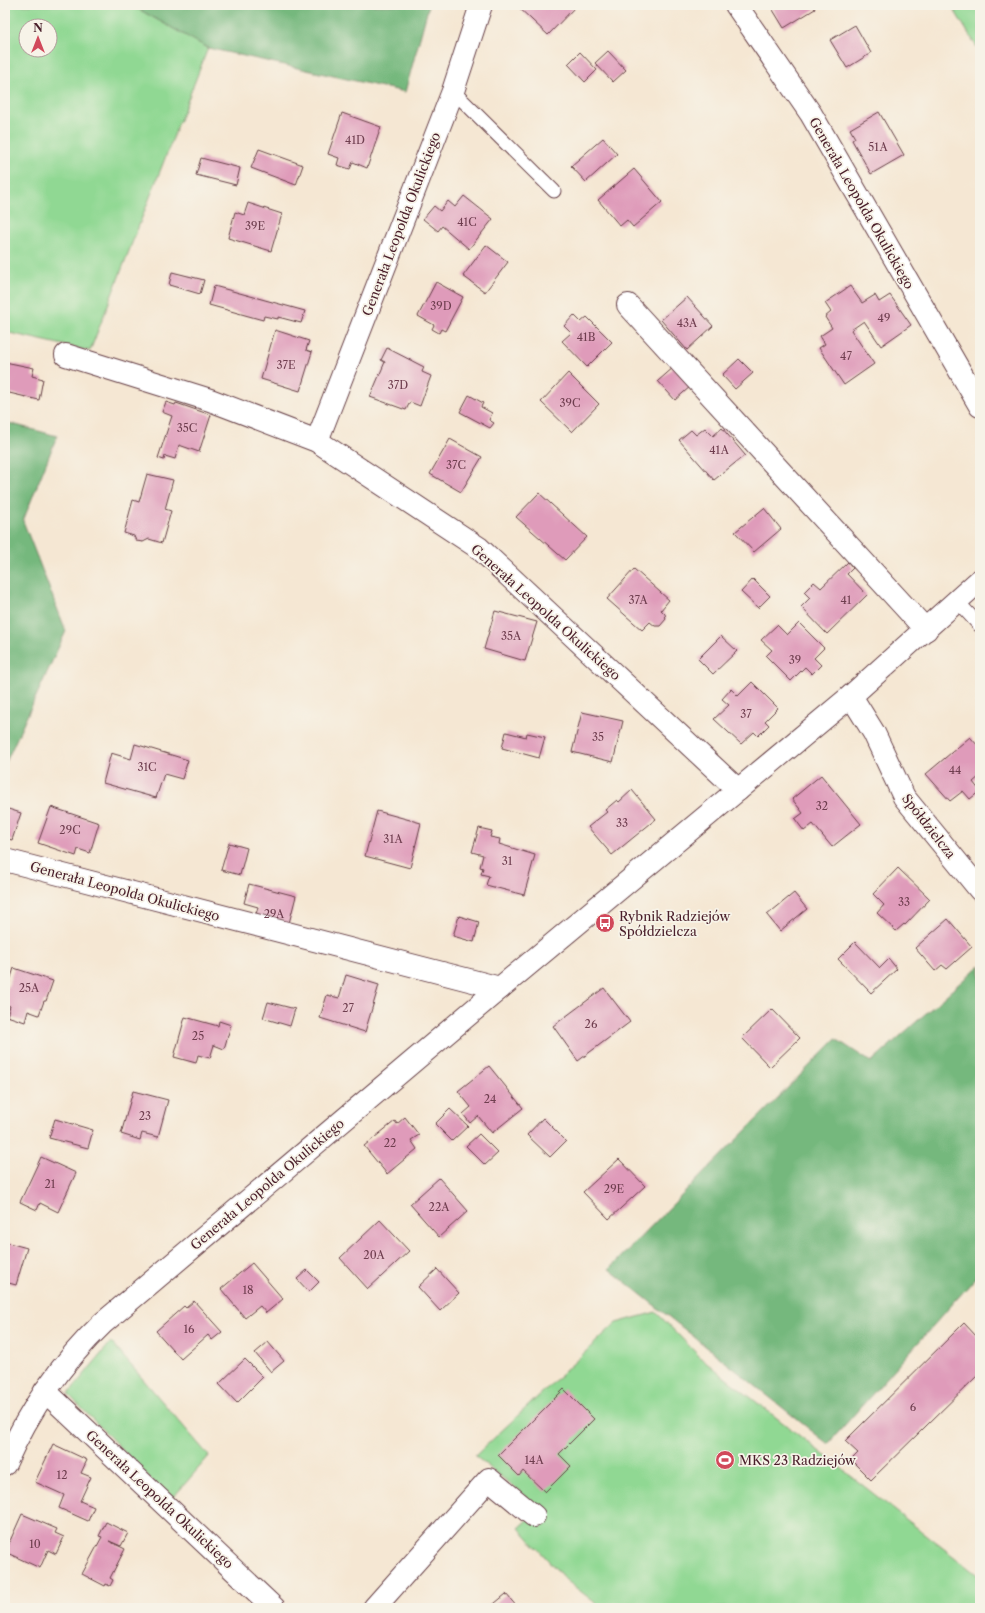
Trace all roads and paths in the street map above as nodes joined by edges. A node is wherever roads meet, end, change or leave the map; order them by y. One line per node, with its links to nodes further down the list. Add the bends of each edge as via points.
1 (481, 5): 3 (street, Generała Leopolda Okulickiego)
2 (736, 5): 7 (street, Generała Leopolda Okulickiego, via 811,114)
3 (453, 91): 4 (lane); 8 (street, Generała Leopolda Okulickiego)
4 (554, 191)
5 (628, 305): 12 (street)
6 (66, 355): 8 (street, Generała Leopolda Okulickiego, via 210,400)
7 (980, 406)
8 (318, 441): 14 (street, Generała Leopolda Okulickiego, via 478,548)
9 (980, 580): 10 (street, Generała Leopolda Okulickiego)
10 (957, 601): 11 (lane); 12 (street, Generała Leopolda Okulickiego)
11 (980, 626)
12 (926, 630): 13 (street, Generała Leopolda Okulickiego)
13 (851, 696): 14 (street, Generała Leopolda Okulickiego); 16 (street, Spółdzielcza, via 874,733 904,797)
14 (738, 790): 17 (street, Generała Leopolda Okulickiego)
15 (5, 860): 17 (street, Generała Leopolda Okulickiego)
16 (980, 890)
17 (500, 988): 18 (street, Generała Leopolda Okulickiego, via 104,1323 84,1341)
18 (45, 1391): 19 (street, Generała Leopolda Okulickiego); 22 (street, Generała Leopolda Okulickiego)
19 (11, 1435): 20 (street, Generała Leopolda Okulickiego)
20 (5, 1464)
21 (534, 1516): 23 (street, via 489,1480)
22 (274, 1608)
23 (374, 1608)

